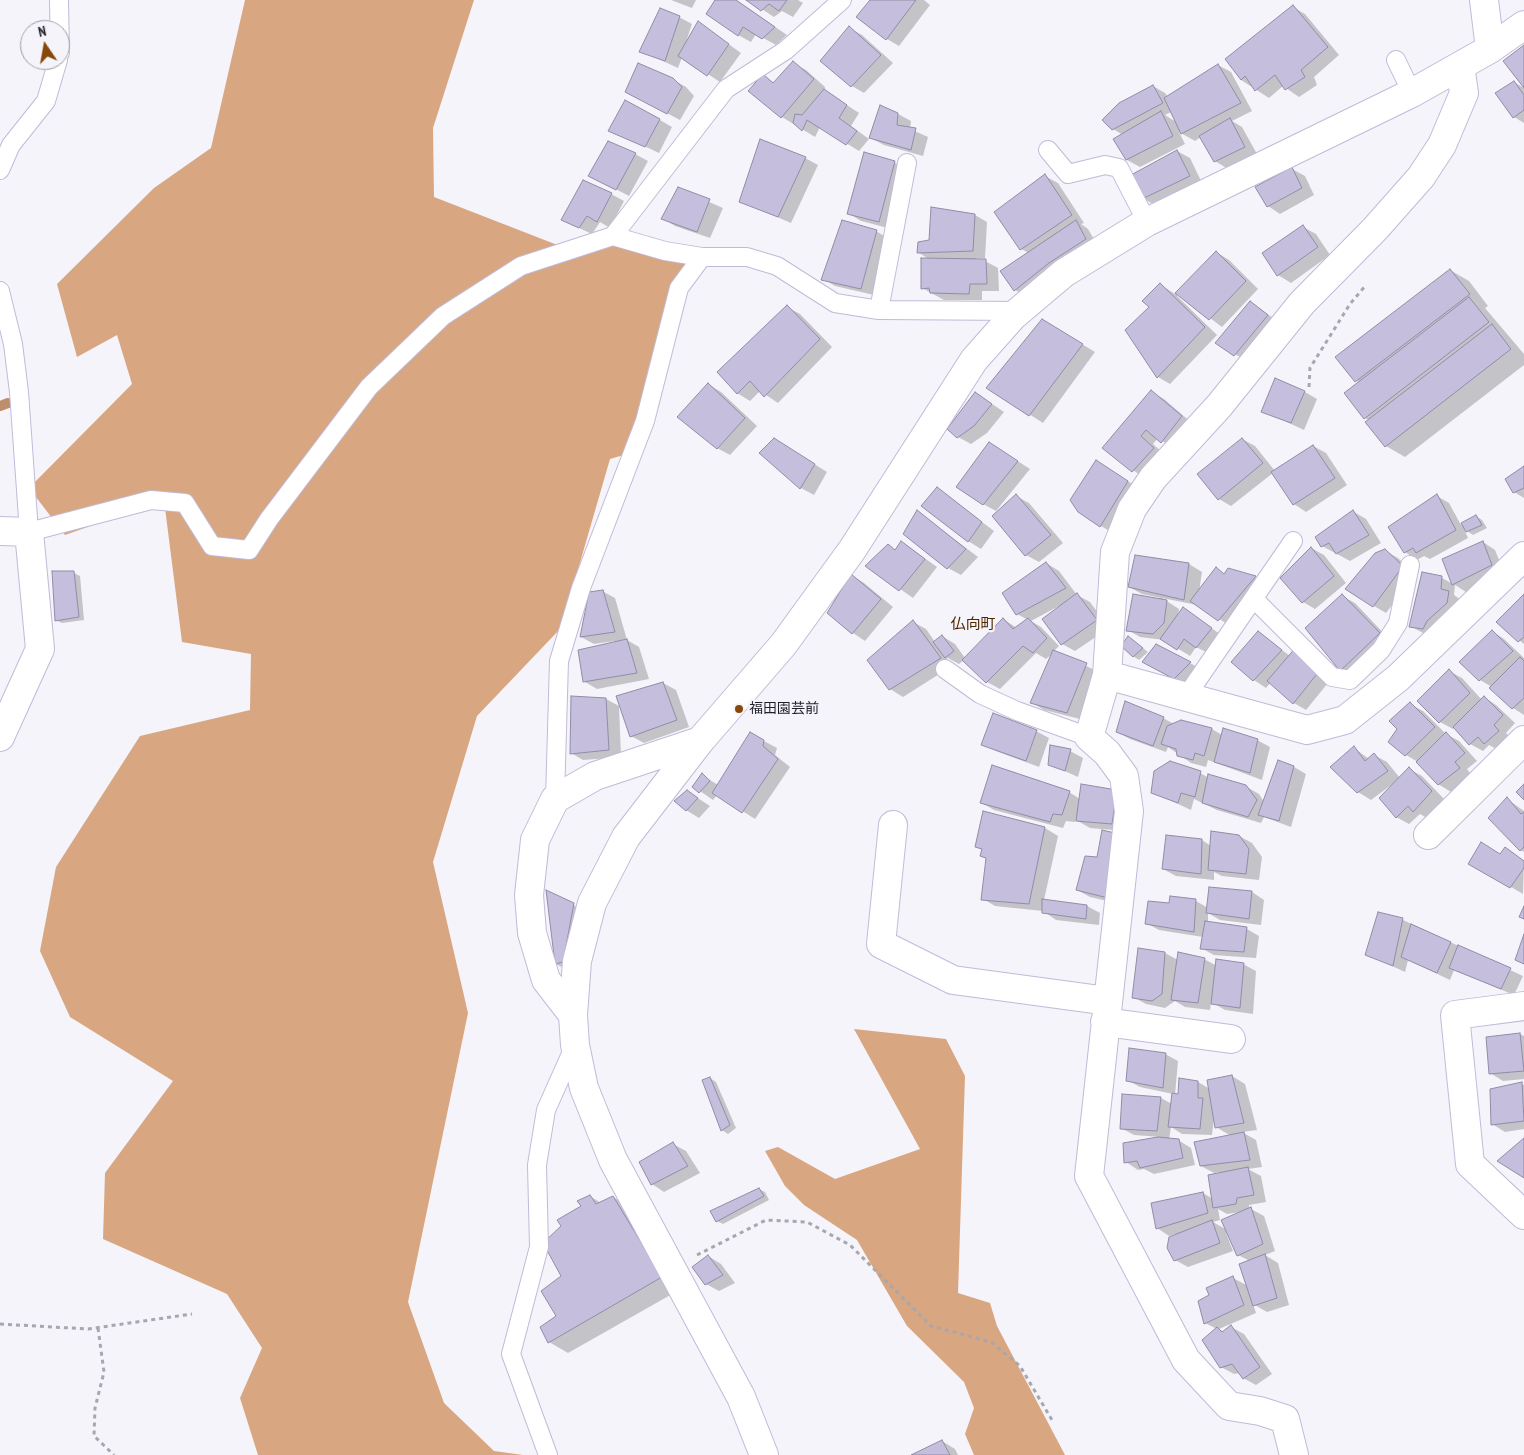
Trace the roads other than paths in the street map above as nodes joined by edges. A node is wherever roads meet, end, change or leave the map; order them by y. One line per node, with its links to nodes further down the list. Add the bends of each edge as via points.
1 (59, 0): 4 (lane)
2 (842, 0): 15 (lane, via 786,50 726,89)
3 (1484, 0): 6 (street)
4 (59, 20)
5 (1524, 25): 6 (street)
6 (1490, 49): 8 (street)
7 (1396, 60): 10 (lane)
8 (1460, 66): 10 (street); 27 (street, via 1464,93 1442,145 1421,177 1302,303 1219,406 1153,478 1132,510 1115,552)
9 (55, 70): 13 (lane, via 46,101 11,145)
10 (1412, 93): 14 (street)
11 (1048, 150): 14 (lane, via 1068,174 1105,165 1119,168)
12 (906, 163): 18 (lane)
13 (0, 170)
14 (1147, 222): 19 (street, via 1064,273)
15 (613, 236): 16 (lane, via 665,251); 21 (lane, via 521,266 443,316 369,387 249,550 212,546 185,503 150,500)
16 (702, 257): 18 (lane, via 747,257 777,266 835,303); 33 (lane, via 679,288 644,421 581,588 558,661)
17 (0, 291): 21 (lane, via 13,344 19,392)
18 (879, 310): 19 (lane)
19 (1018, 311): 32 (street, via 974,360 852,550 783,645)
20 (0, 531): 21 (street)
21 (29, 532): 29 (street, via 40,649)
22 (1293, 541): 25 (lane)
23 (1524, 556): 28 (street, via 1398,678 1345,720 1308,730)
24 (1410, 566): 25 (lane, via 1398,623 1381,650 1350,680 1332,677)
25 (1254, 599): 28 (lane)
26 (945, 669): 30 (lane, via 980,694)
27 (1107, 675): 28 (street); 30 (street)
28 (1185, 698)
29 (0, 737)
30 (1090, 737): 37 (street, via 1124,776 1129,811)
31 (1524, 740): 35 (street)
32 (700, 741): 33 (street, via 595,776); 38 (street, via 626,837 592,903 577,961)
33 (555, 799): 38 (street, via 535,840 529,895 532,933 546,980)
34 (893, 825): 37 (street, via 882,944 953,980)
35 (1428, 835)
36 (1524, 1006): 41 (street, via 1455,1016 1470,1164)
37 (1107, 1011): 39 (street); 44 (street, via 1089,1176 1186,1360 1229,1406 1285,1419)
38 (573, 1016): 40 (street)
39 (1231, 1039)
40 (575, 1045): 42 (lane, via 546,1110 537,1165 539,1247 511,1354); 43 (street, via 584,1088 613,1160 742,1397)
41 (1524, 1216)
42 (548, 1455)
43 (764, 1455)
44 (1294, 1455)

